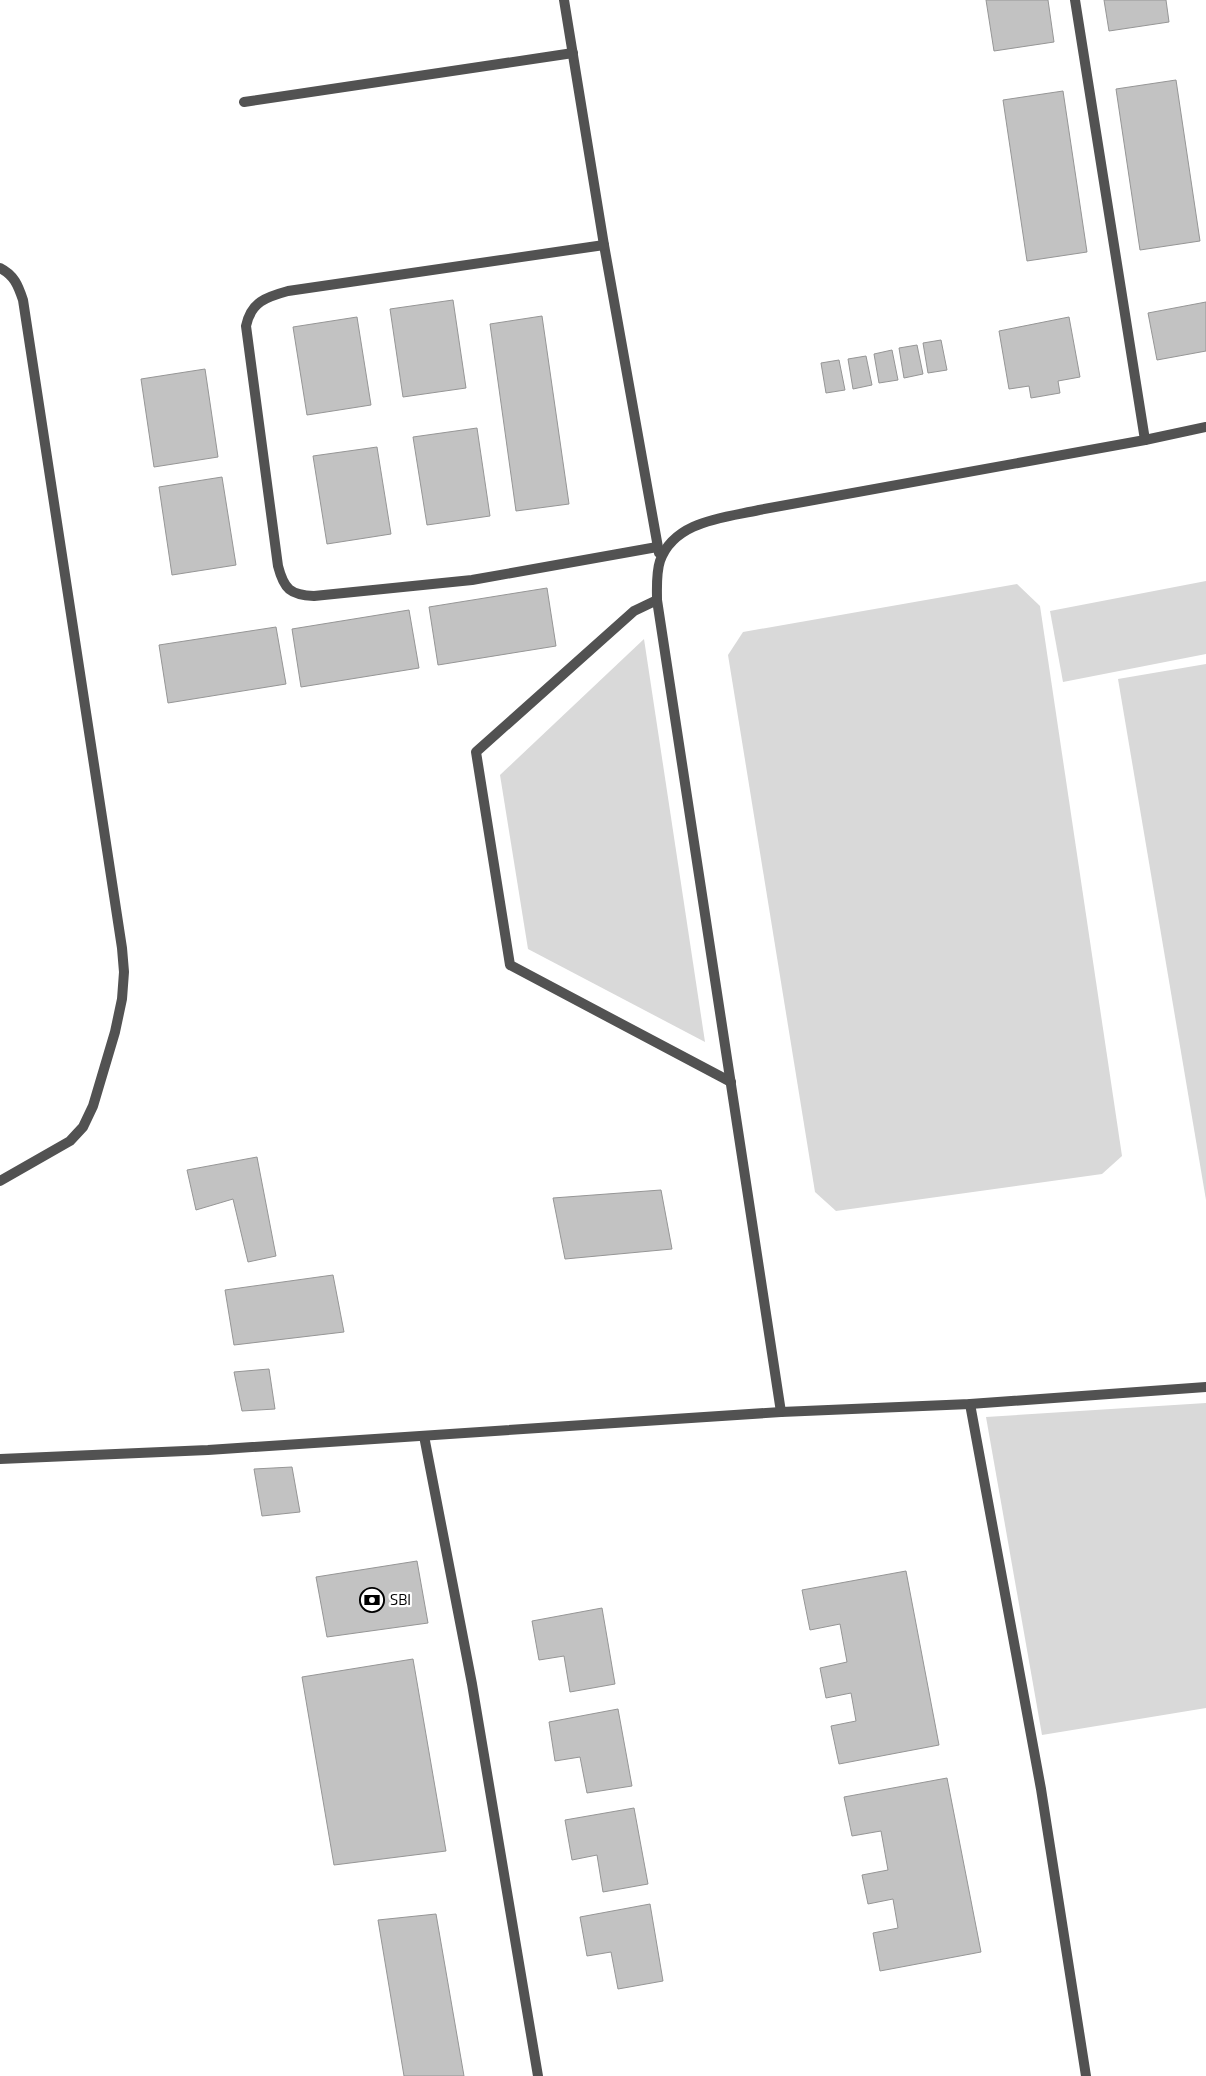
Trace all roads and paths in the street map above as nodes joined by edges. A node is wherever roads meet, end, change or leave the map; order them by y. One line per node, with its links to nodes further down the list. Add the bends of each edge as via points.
1 (564, 0): 3 (street)
2 (1075, 0): 8 (street)
3 (573, 53): 4 (street); 5 (street)
4 (244, 102)
5 (604, 245): 9 (street); 9 (street, via 288,291 253,307 246,326 278,566 289,590 298,595 314,596 472,580)
6 (0, 268): 13 (street, via 18,284 23,300 124,972 115,1032 93,1106 83,1127 70,1141)
7 (1206, 427): 8 (street)
8 (1145, 440): 10 (street, via 711,521 685,530 671,541)
9 (657, 547): 10 (street)
10 (660, 562): 11 (street)
11 (657, 600): 12 (street); 12 (street, via 634,610 476,752 510,965)
12 (731, 1082): 16 (street)
13 (0, 1180)
14 (1206, 1387): 15 (street)
15 (970, 1404): 16 (street); 20 (street, via 1041,1788)
16 (781, 1412): 17 (street)
17 (424, 1436): 18 (street); 19 (street, via 472,1684)
18 (0, 1459)
19 (538, 2076)
20 (1086, 2076)

